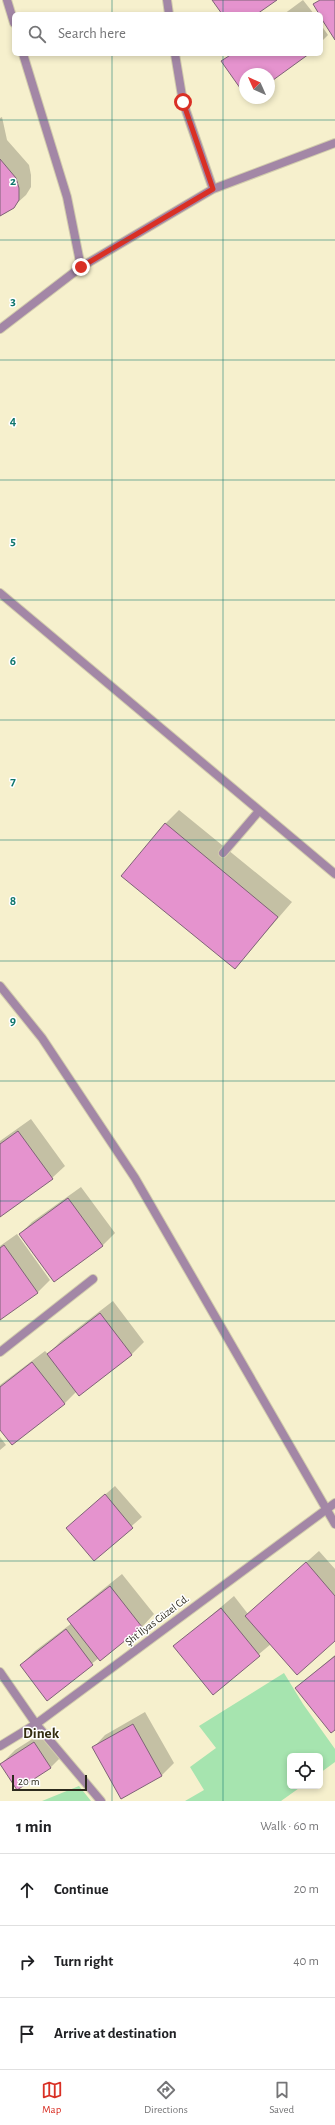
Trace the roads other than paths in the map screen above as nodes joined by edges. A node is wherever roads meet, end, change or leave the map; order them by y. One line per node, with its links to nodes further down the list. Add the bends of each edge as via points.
1 (7, 0): 4 (street)
2 (167, 0): 3 (street)
3 (169, 12)
4 (12, 16)
5 (25, 56): 9 (street, via 67,197)
6 (175, 56): 8 (street, via 183,102)
7 (335, 143): 8 (street)
8 (213, 189): 9 (street)
9 (81, 267): 10 (street)
10 (0, 329)
11 (0, 593): 12 (street)
12 (259, 811): 13 (street); 14 (street)
13 (223, 853)
14 (335, 874)
15 (0, 986): 19 (street, via 42,1038 135,1178)
16 (93, 1279): 17 (street)
17 (0, 1352)
18 (335, 1503): 19 (street, Şht İlyas Güzel Cd.)
19 (327, 1510): 20 (street); 22 (street, Şht İlyas Güzel Cd.)
20 (335, 1524)
21 (0, 1672): 22 (street)
22 (36, 1724): 23 (street, Şht İlyas Güzel Cd.); 24 (street)
23 (0, 1746)
24 (101, 1801)

